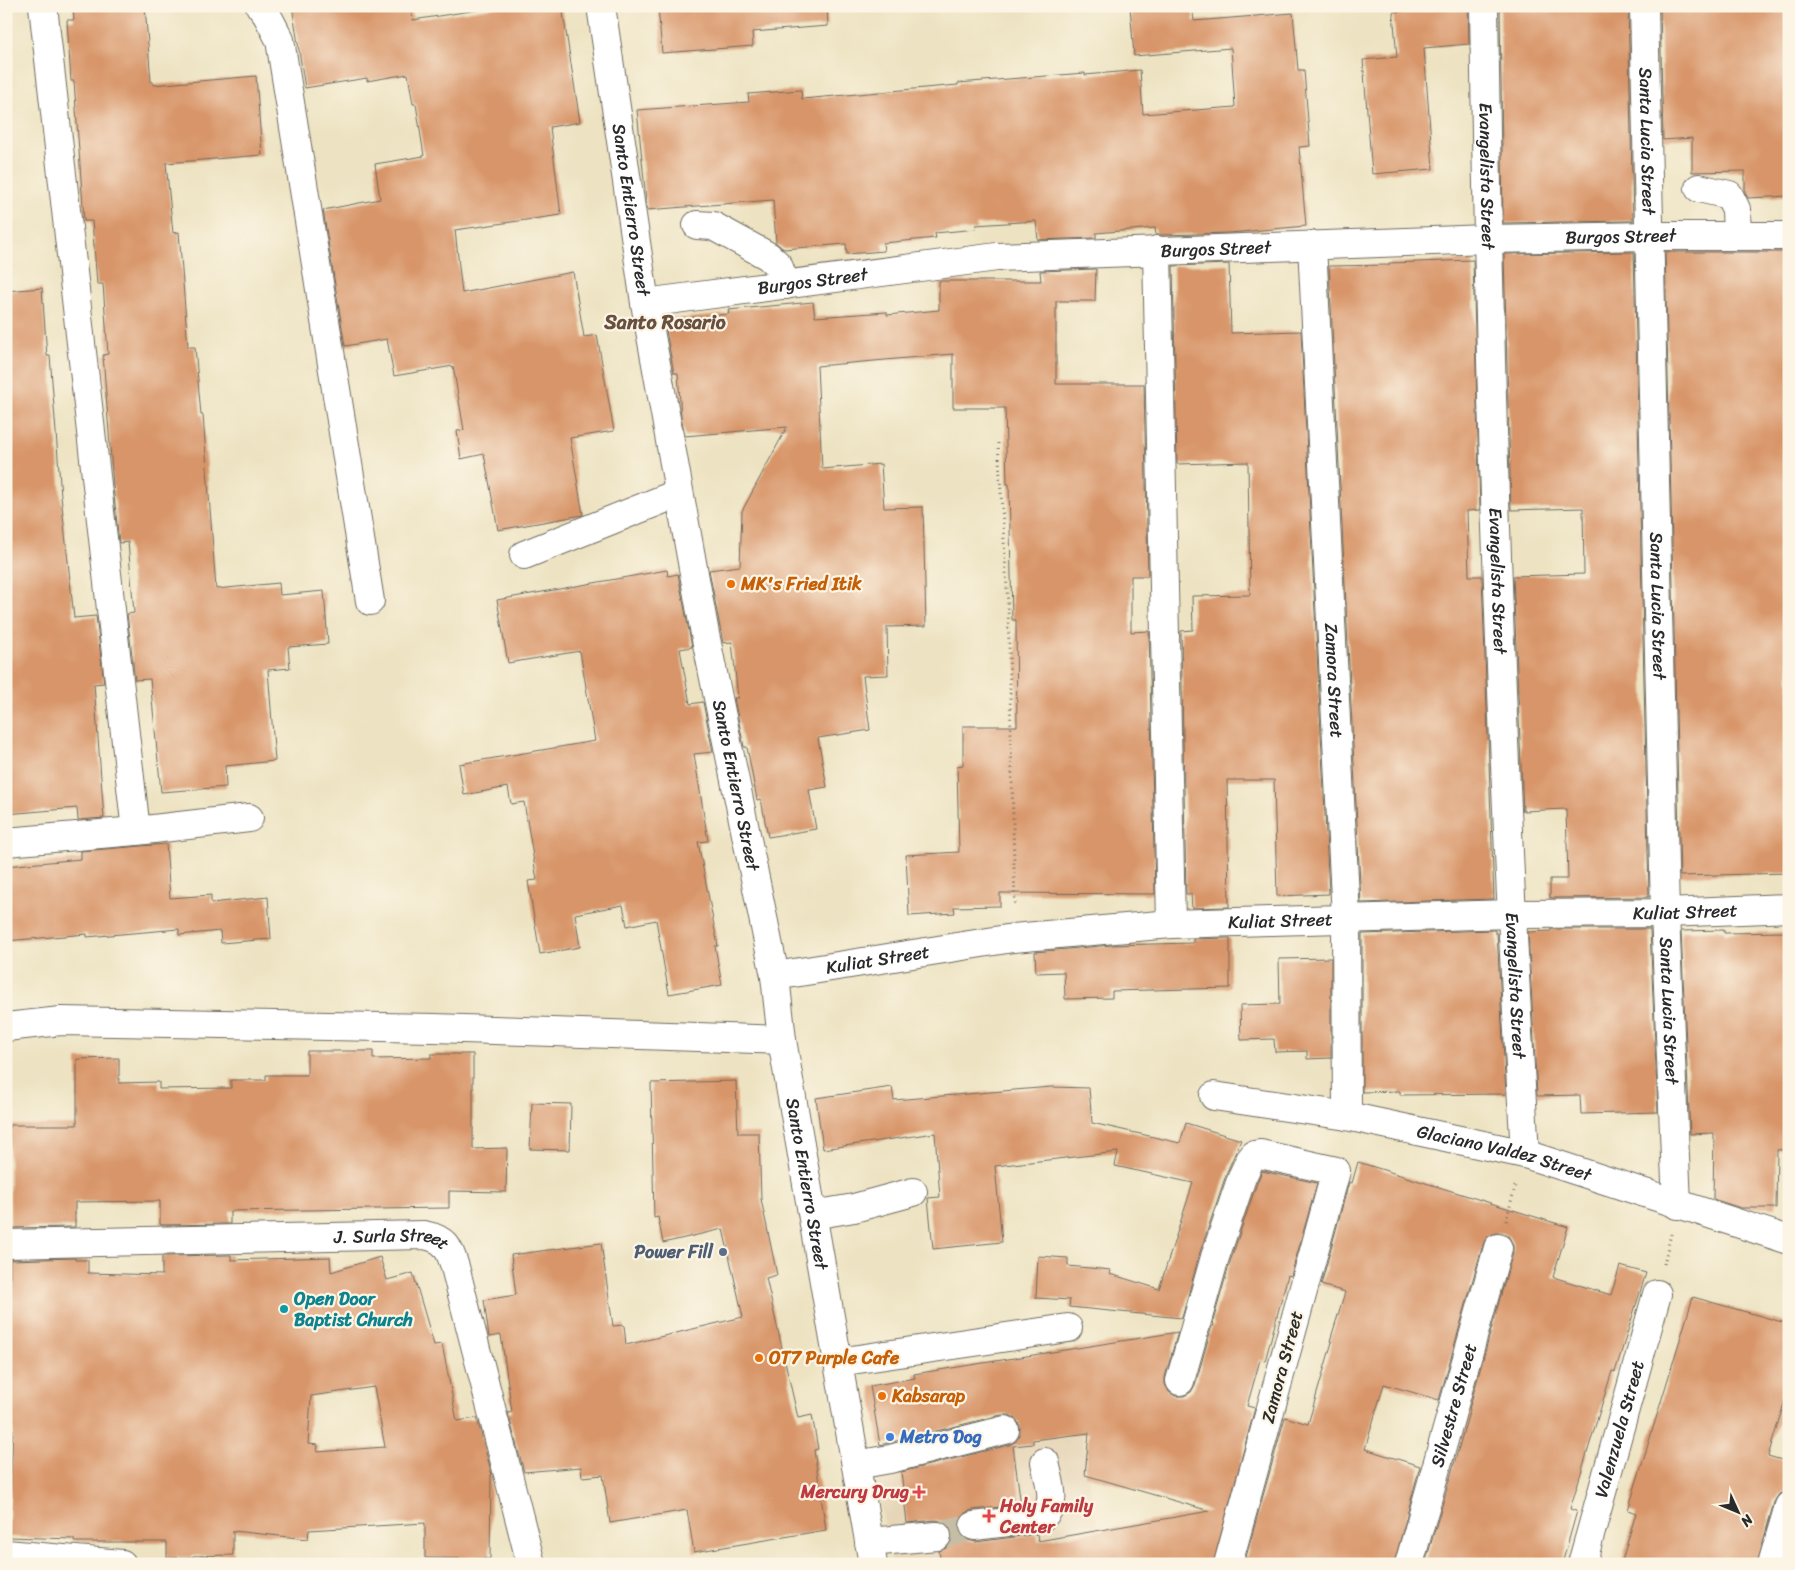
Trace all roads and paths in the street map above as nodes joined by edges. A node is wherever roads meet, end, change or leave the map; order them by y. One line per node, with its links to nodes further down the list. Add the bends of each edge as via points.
1 (43, 6): 21 (street)
2 (260, 6): 19 (street, via 280,40)
3 (601, 6): 15 (street, Santo Entierro Street)
4 (1484, 6): 11 (street, Evangelista Street)
5 (1644, 6): 8 (street, Santa Lucia Street)
6 (1699, 188): 9 (street, via 1729,195 1736,209)
7 (696, 225): 14 (street, via 713,226 768,256 778,265)
8 (1648, 236): 9 (street, Burgos Street); 11 (street, Burgos Street); 24 (street, Santa Lucia Street)
9 (1737, 236): 10 (street, Burgos Street)
10 (1789, 236)
11 (1487, 239): 12 (street, Burgos Street); 25 (street, Evangelista Street)
12 (1312, 245): 13 (street, Burgos Street); 26 (street, Zamora Street)
13 (1157, 250): 14 (street, Burgos Street, via 997,257); 27 (street)
14 (786, 285): 15 (street, Burgos Street)
15 (645, 303): 17 (street, Santo Entierro Street)
16 (998, 443): 28 (path, via 1008,605)
17 (679, 493): 18 (street); 29 (street, Santo Entierro Street)
18 (524, 555)
19 (370, 601)
20 (249, 818): 21 (street)
21 (136, 831): 22 (street)
22 (6, 842)
23 (1789, 908): 24 (street, Kuliat Street)
24 (1665, 913): 25 (street, Kuliat Street); 36 (street, Santa Lucia Street)
25 (1511, 914): 26 (street, Kuliat Street); 34 (street, Evangelista Street)
26 (1346, 918): 27 (street, Kuliat Street); 33 (street, Zamora Street)
27 (1171, 924): 28 (street, Kuliat Street)
28 (1013, 938): 29 (street, Kuliat Street)
29 (775, 976): 31 (street, Santo Entierro Street)
30 (6, 1027): 31 (street, via 71,1022 434,1028)
31 (782, 1040): 37 (street, Santo Entierro Street)
32 (1214, 1096): 33 (street, Glaciano Valdez Street)
33 (1347, 1116): 34 (street, Glaciano Valdez Street)
34 (1525, 1154): 36 (street, Glaciano Valdez Street); 40 (path)
35 (913, 1192): 37 (street)
36 (1677, 1205): 38 (street, Glaciano Valdez Street); 41 (path)
37 (813, 1215): 43 (street, Santo Entierro Street)
38 (1789, 1240)
39 (6, 1244): 54 (street, J. Surla Street, via 435,1237 446,1244 455,1267)
40 (1498, 1248): 56 (street, Silvestre Street)
41 (1657, 1294): 57 (street, Valenzuela Street)
42 (1068, 1328): 43 (street)
43 (838, 1362): 47 (street, Santo Entierro Street)
44 (1180, 1381): 55 (street, Zamora Street, via 1215,1257 1250,1160 1260,1154 1336,1171)
45 (1005, 1430): 47 (street)
46 (1045, 1462): 49 (street, via 1053,1499 1048,1512 1041,1518)
47 (856, 1465): 51 (street, Santo Entierro Street)
48 (1789, 1506): 58 (street)
49 (974, 1526)
50 (937, 1536): 51 (street)
51 (871, 1553)
52 (6, 1554): 53 (street)
53 (122, 1564)
54 (531, 1564)
55 (1228, 1564)
56 (1409, 1564)
57 (1582, 1564)
58 (1772, 1564)

